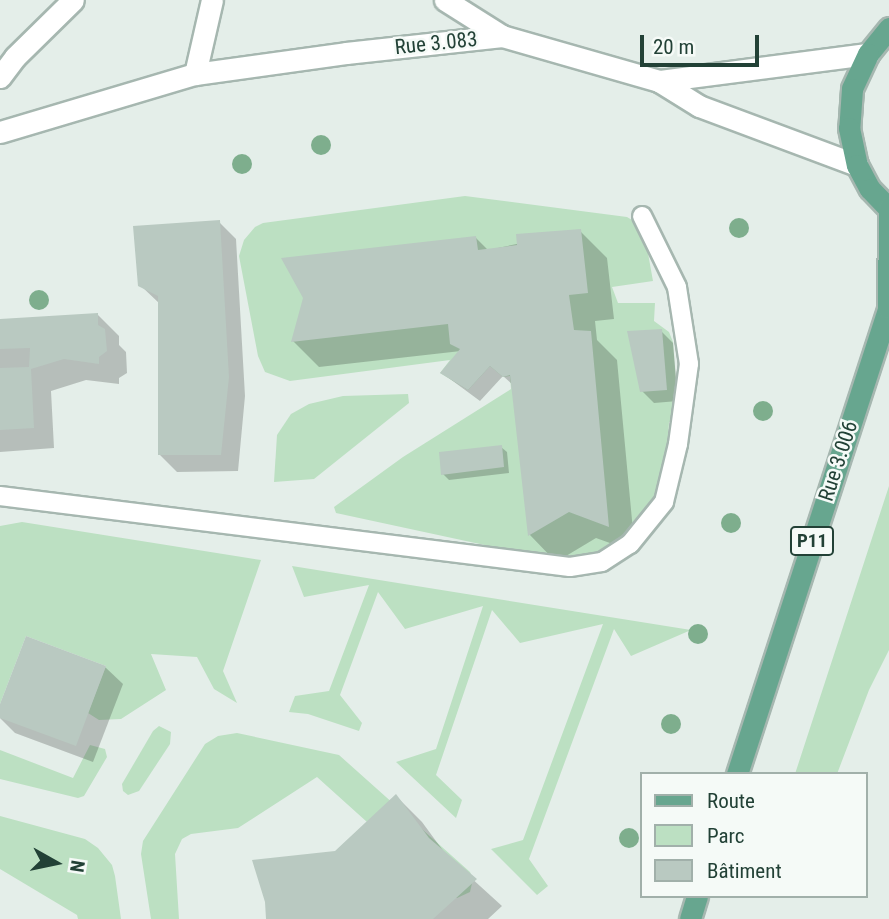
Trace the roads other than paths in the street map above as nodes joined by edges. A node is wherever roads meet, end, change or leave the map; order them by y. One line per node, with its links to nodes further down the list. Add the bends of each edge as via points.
1 (73, 0): 8 (main road)
2 (212, 0): 7 (main road)
3 (444, 0): 5 (main road)
4 (889, 27): 6 (main road, P11)
5 (502, 36): 7 (main road, Rue 3.083); 9 (main road, Rue 3.083)
6 (868, 54): 9 (main road); 11 (main road, P11, via 852,89 849,128)
7 (195, 74): 10 (main road, Rue 3.083)
8 (0, 77)
9 (659, 81): 11 (main road, Rue 3.083, via 699,106)
10 (0, 132)
11 (857, 165): 12 (main road, P11, via 870,189)
12 (889, 208): 14 (main road, P11)
13 (642, 216): 15 (lane, via 677,287 689,364 664,502 630,544 602,562 570,567)
14 (889, 308): 16 (main road, Rue 3.006 / P11)
15 (0, 496)
16 (738, 772)
17 (696, 898): 18 (main road)
18 (690, 919)

